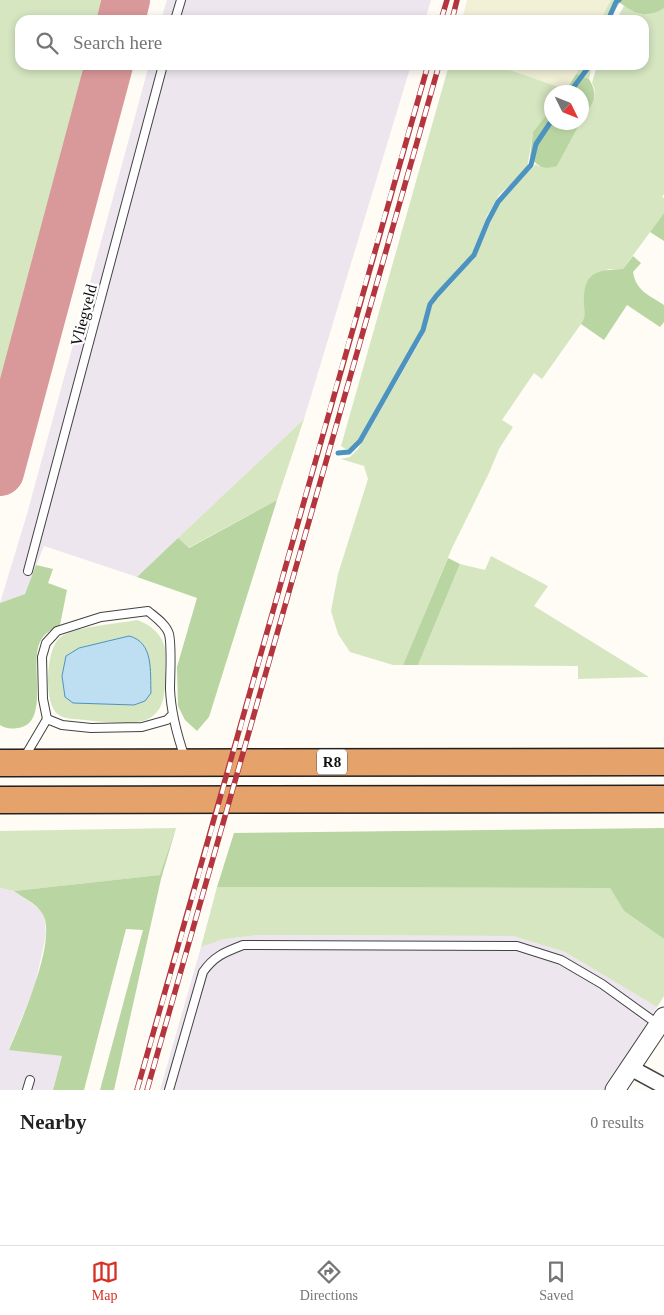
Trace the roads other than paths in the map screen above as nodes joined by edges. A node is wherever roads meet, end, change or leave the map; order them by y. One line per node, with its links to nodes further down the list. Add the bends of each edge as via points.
1 (181, 0): 2 (lane)
2 (176, 15)
3 (162, 70): 4 (lane, Vliegveld)
4 (28, 572)
5 (173, 714): 6 (lane, via 167,720 142,727 91,728 62,725); 6 (lane, via 169,634 164,624 148,611 101,617 57,631 46,643 42,657); 7 (lane)
6 (47, 719): 9 (lane)
7 (186, 762): 8 (highway, R8); 9 (highway, R8)
8 (664, 762)
9 (10, 763)
10 (664, 799): 11 (highway)
11 (0, 800)
12 (662, 1021): 13 (street); 17 (lane, via 561,960 517,946 243,945 224,952 204,972)
13 (629, 1067): 15 (street); 18 (street)
14 (30, 1080): 16 (lane)
15 (664, 1086)
16 (27, 1090)
17 (169, 1090)
18 (615, 1090)

